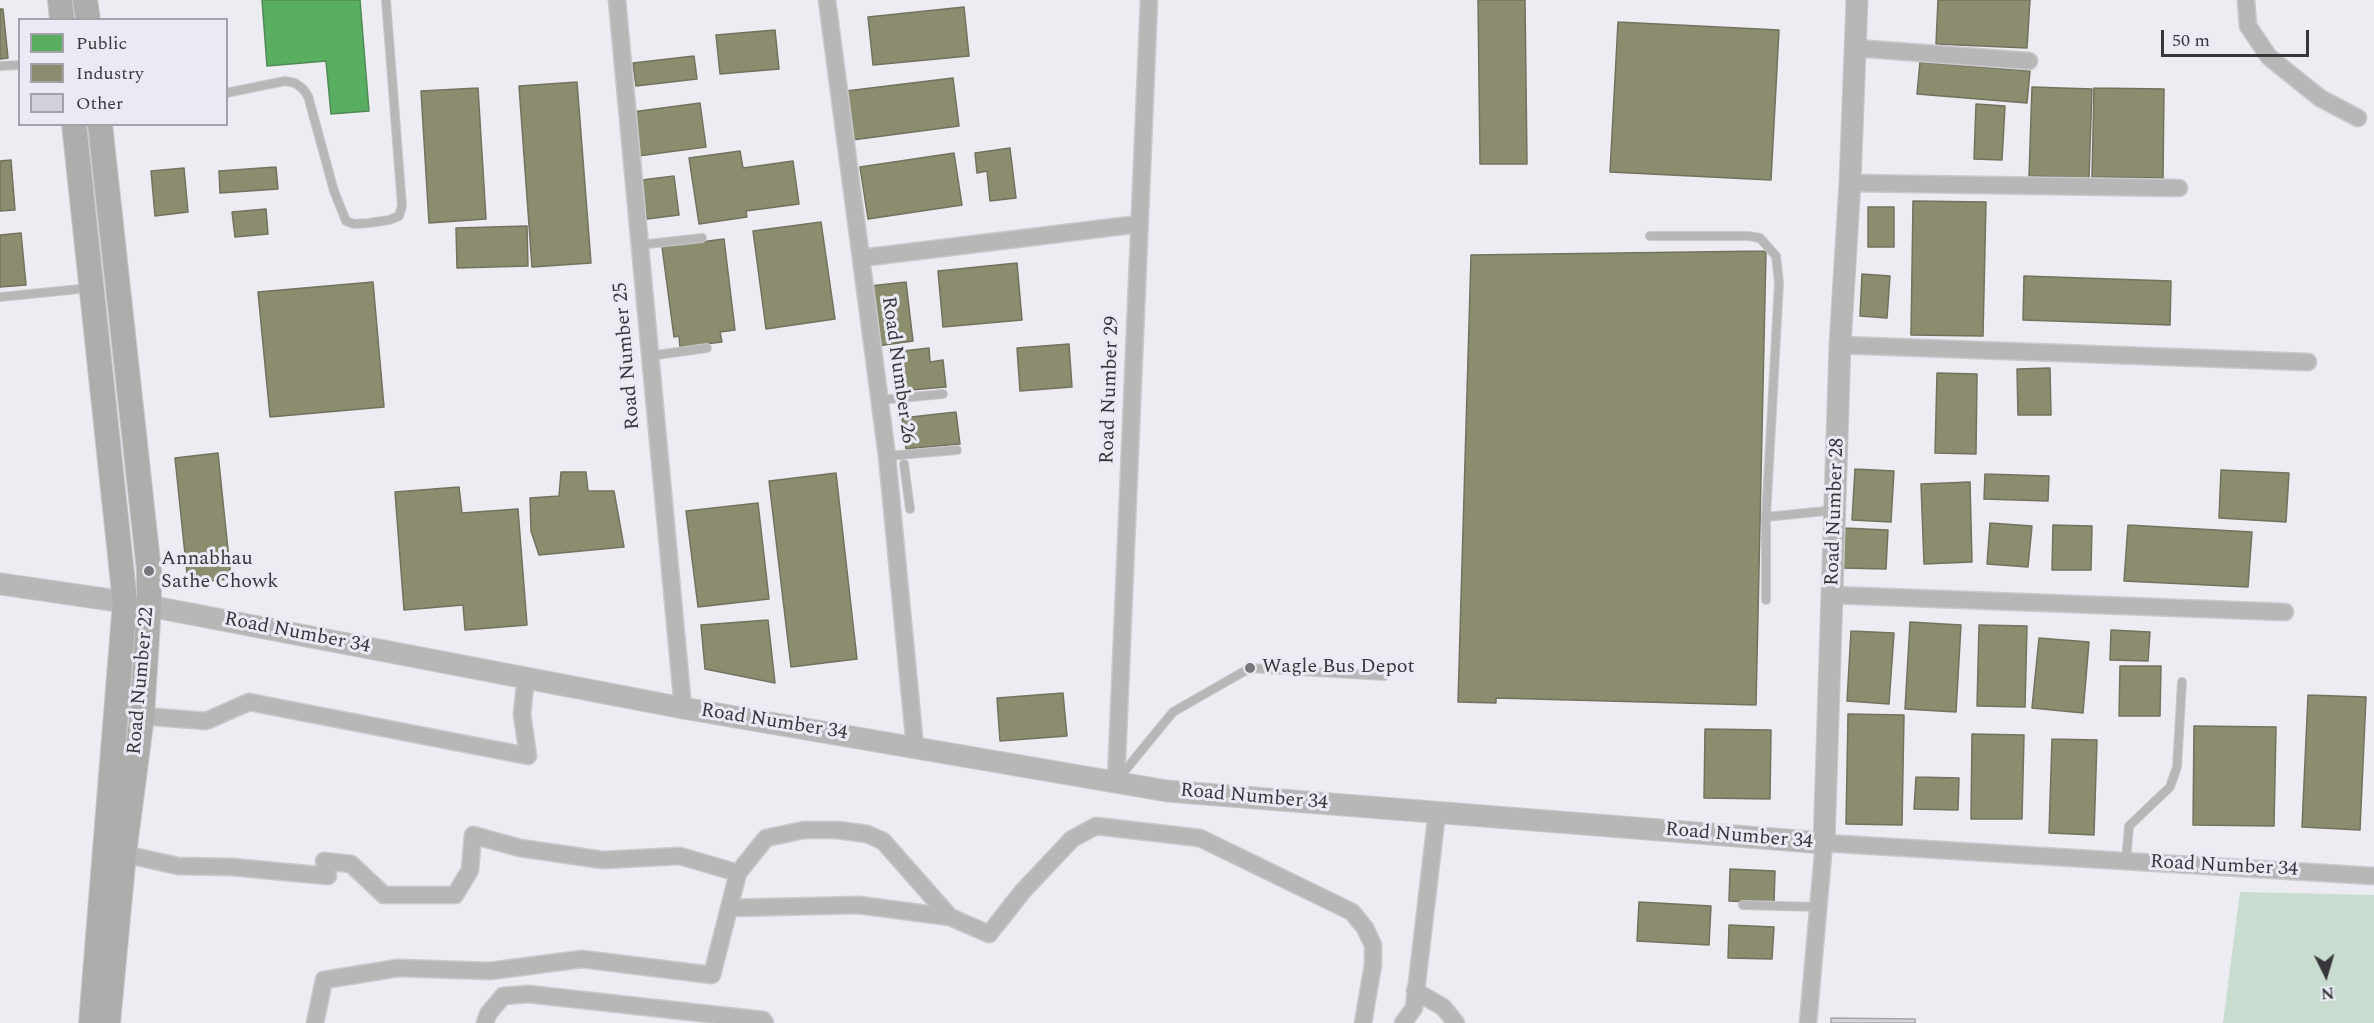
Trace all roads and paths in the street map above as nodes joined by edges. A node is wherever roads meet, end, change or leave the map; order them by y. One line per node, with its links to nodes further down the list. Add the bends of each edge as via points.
1 (60, 0): 9 (main road)
2 (85, 0): 10 (main road)
3 (386, 0): 15 (lane, via 402,206 399,216 369,224 346,221 308,96 295,83 285,81)
4 (616, 0): 25 (street, Road Number 25)
5 (827, 0): 26 (street, Road Number 26)
6 (1149, 0): 22 (street, Road Number 29)
7 (1857, 0): 11 (street, Road Number 28)
8 (2246, 0): 16 (street, via 2248,26 2269,57 2320,98)
9 (62, 18)
10 (87, 18)
11 (1855, 48): 12 (street); 20 (street, Road Number 28)
12 (2029, 61)
13 (18, 64): 14 (lane)
14 (0, 66)
15 (228, 93)
16 (2358, 118)
17 (74, 126): 19 (main road, Road Number 22)
18 (101, 136): 19 (main road); 45 (main road, Road Number 22, via 149,571)
19 (77, 150): 27 (main road, Road Number 22)
20 (1850, 183): 21 (street); 29 (street, Road Number 28)
21 (2179, 188)
22 (1139, 224): 26 (street); 53 (street, Road Number 29)
23 (1650, 236): 41 (lane, via 1748,236 1760,238 1776,256 1779,283)
24 (702, 238): 25 (lane)
25 (639, 245): 31 (street, Road Number 25)
26 (861, 258): 34 (street, Road Number 26)
27 (91, 288): 28 (lane); 45 (main road, Road Number 22)
28 (0, 297)
29 (1840, 345): 32 (street); 40 (street, Road Number 28)
30 (707, 348): 31 (lane)
31 (649, 356): 50 (street, Road Number 25)
32 (2308, 362)
33 (943, 394): 34 (lane)
34 (880, 400): 36 (street, Road Number 26)
35 (957, 450): 36 (lane)
36 (887, 456): 38 (street, Road Number 26)
37 (904, 464): 38 (lane)
38 (899, 490): 39 (lane); 52 (street, Road Number 26)
39 (910, 509)
40 (1836, 510): 41 (lane); 43 (street, Road Number 28)
41 (1766, 517): 44 (lane)
42 (0, 584): 45 (street, Road Number 34)
43 (1833, 595): 46 (street); 55 (street, Road Number 28)
44 (1766, 600)
45 (137, 604): 48 (street, Road Number 34); 51 (main road, Road Number 22); 65 (main road, Road Number 22)
46 (2285, 612)
47 (1384, 676): 53 (lane, via 1250,668 1173,712)
48 (526, 677): 50 (street, Road Number 34); 51 (street, via 522,714 528,756 249,702 206,721)
49 (2182, 682): 57 (lane, via 2177,767 2170,787 2129,826)
50 (683, 708): 52 (street, Road Number 34)
51 (142, 716): 56 (main road, Road Number 22)
52 (915, 747): 53 (street, Road Number 34)
53 (1116, 782): 54 (street, Road Number 34, via 1167,790)
54 (1437, 812): 55 (street, Road Number 34); 64 (street)
55 (1824, 843): 57 (street, Road Number 34); 61 (street, Road Number 28)
56 (124, 854): 58 (street, via 178,866 328,876 324,861 351,864 384,895 455,895 470,870 473,835 520,849 603,860 680,856); 66 (main road, Road Number 22)
57 (2126, 861): 59 (street, Road Number 34)
58 (738, 873): 62 (street); 63 (street, via 766,838 804,830 867,834 883,841)
59 (2374, 876)
60 (1743, 905): 61 (lane)
61 (1818, 907): 73 (street, Road Number 28)
62 (729, 908): 63 (street, via 859,905); 67 (street, via 712,975 582,959 490,971 398,968 324,980)
63 (950, 917): 70 (street, via 989,934 1072,839 1096,826 1200,838 1352,912 1373,945)
64 (1416, 991): 71 (street, via 1414,1008); 72 (street, via 1443,1007)
65 (90, 1023)
66 (108, 1023)
67 (315, 1023)
68 (485, 1023): 69 (street, via 503,996 528,994)
69 (765, 1023)
70 (1363, 1023)
71 (1403, 1023)
72 (1456, 1023)
73 (1808, 1023)

